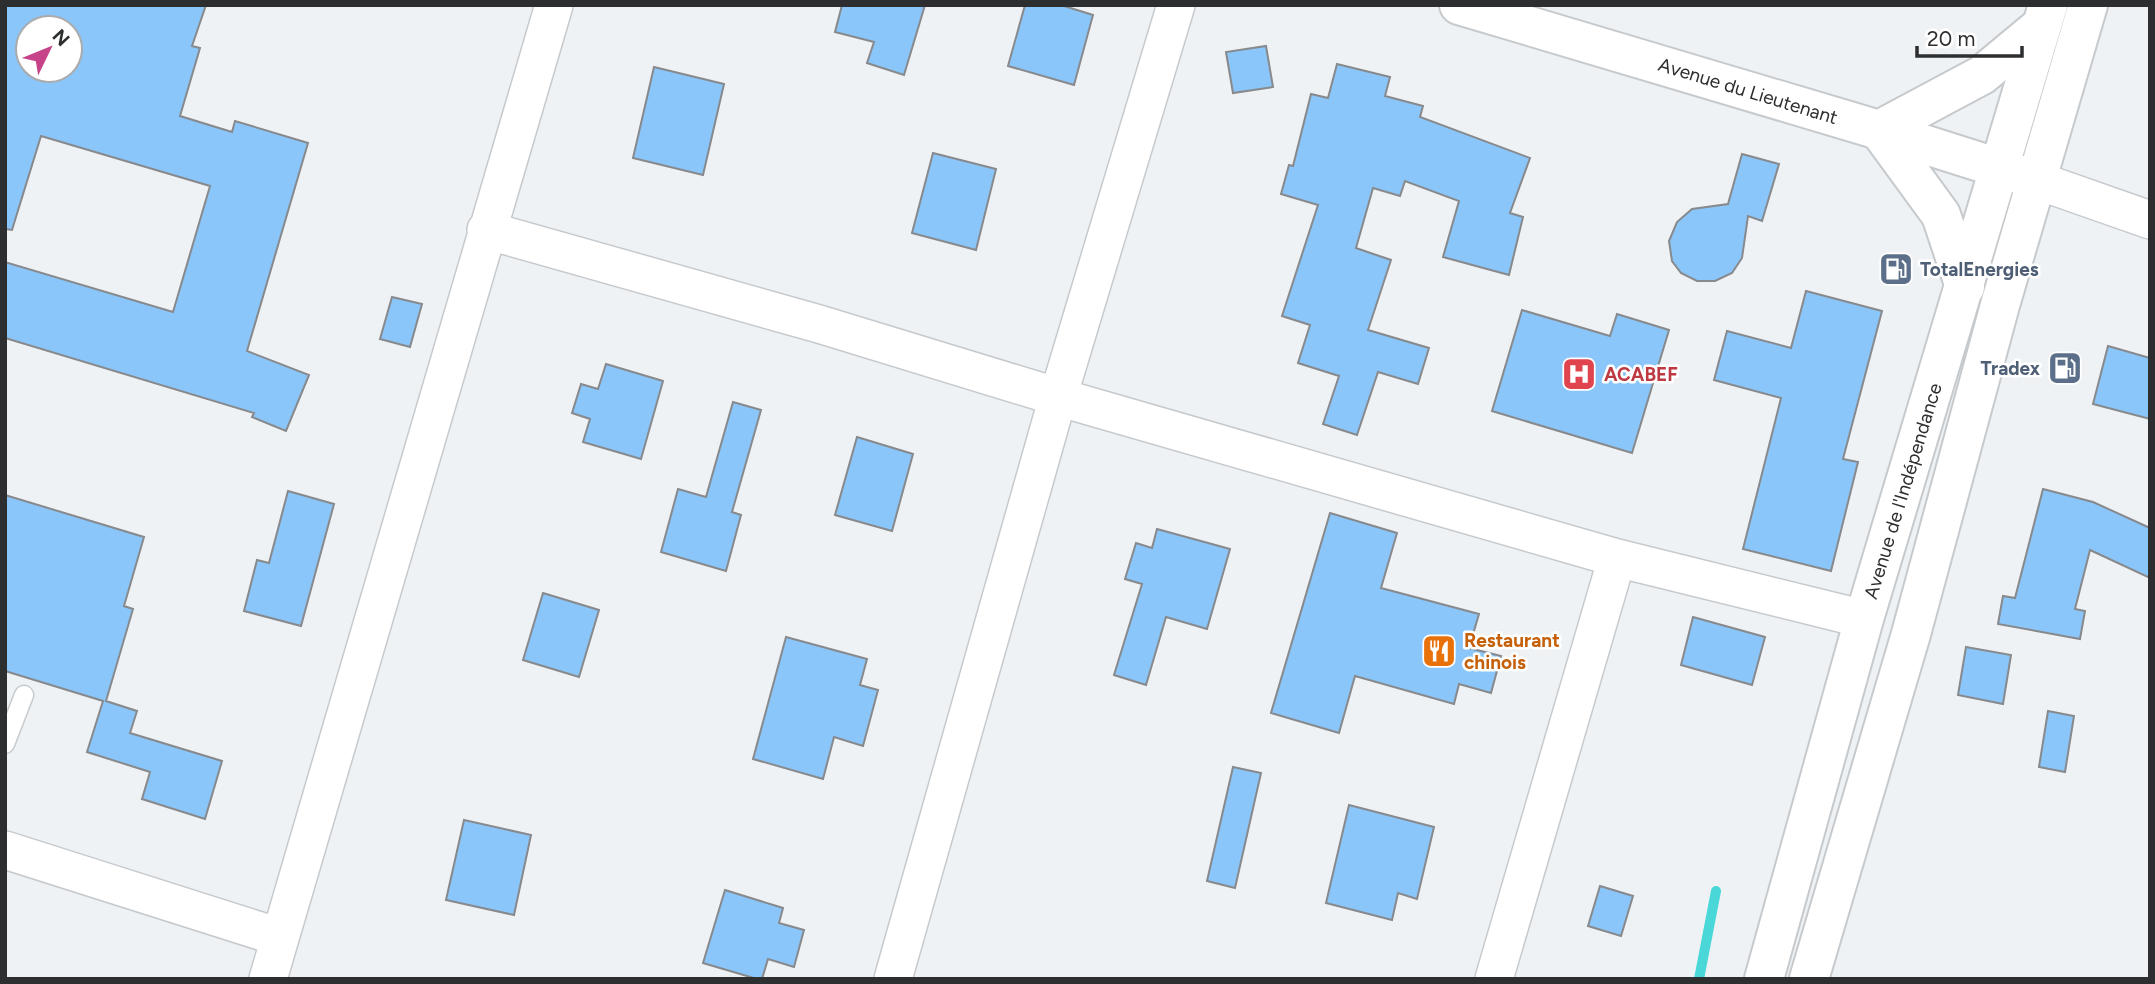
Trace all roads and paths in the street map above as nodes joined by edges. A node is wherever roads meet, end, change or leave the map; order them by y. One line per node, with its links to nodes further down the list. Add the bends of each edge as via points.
1 (554, 5): 10 (street)
2 (1176, 5): 12 (street)
3 (1459, 5): 6 (main road, Avenue du Lieutenant)
4 (2088, 5): 8 (main road)
5 (2045, 15): 6 (main road, via 1982,75); 7 (main road, Avenue de l'Indépendance)
6 (1879, 130): 7 (main road, Avenue du Lieutenant); 11 (main road, via 1941,215)
7 (2000, 167): 8 (main road, Avenue du Lieutenant); 11 (main road, Avenue de l'Indépendance)
8 (2036, 180): 9 (street); 23 (main road, via 1912,634)
9 (2150, 220)
10 (486, 230): 12 (street); 18 (street)
11 (1965, 286): 14 (main road, Avenue de l'Indépendance)
12 (1058, 397): 13 (street); 20 (street)
13 (1617, 558): 14 (street); 21 (street)
14 (1864, 619): 22 (main road, Avenue de l'Indépendance)
15 (24, 695): 16 (lane)
16 (5, 744)
17 (5, 850): 18 (street)
18 (279, 937): 19 (street)
19 (268, 979)
20 (893, 979)
21 (1494, 979)
22 (1764, 979)
23 (1809, 979)

